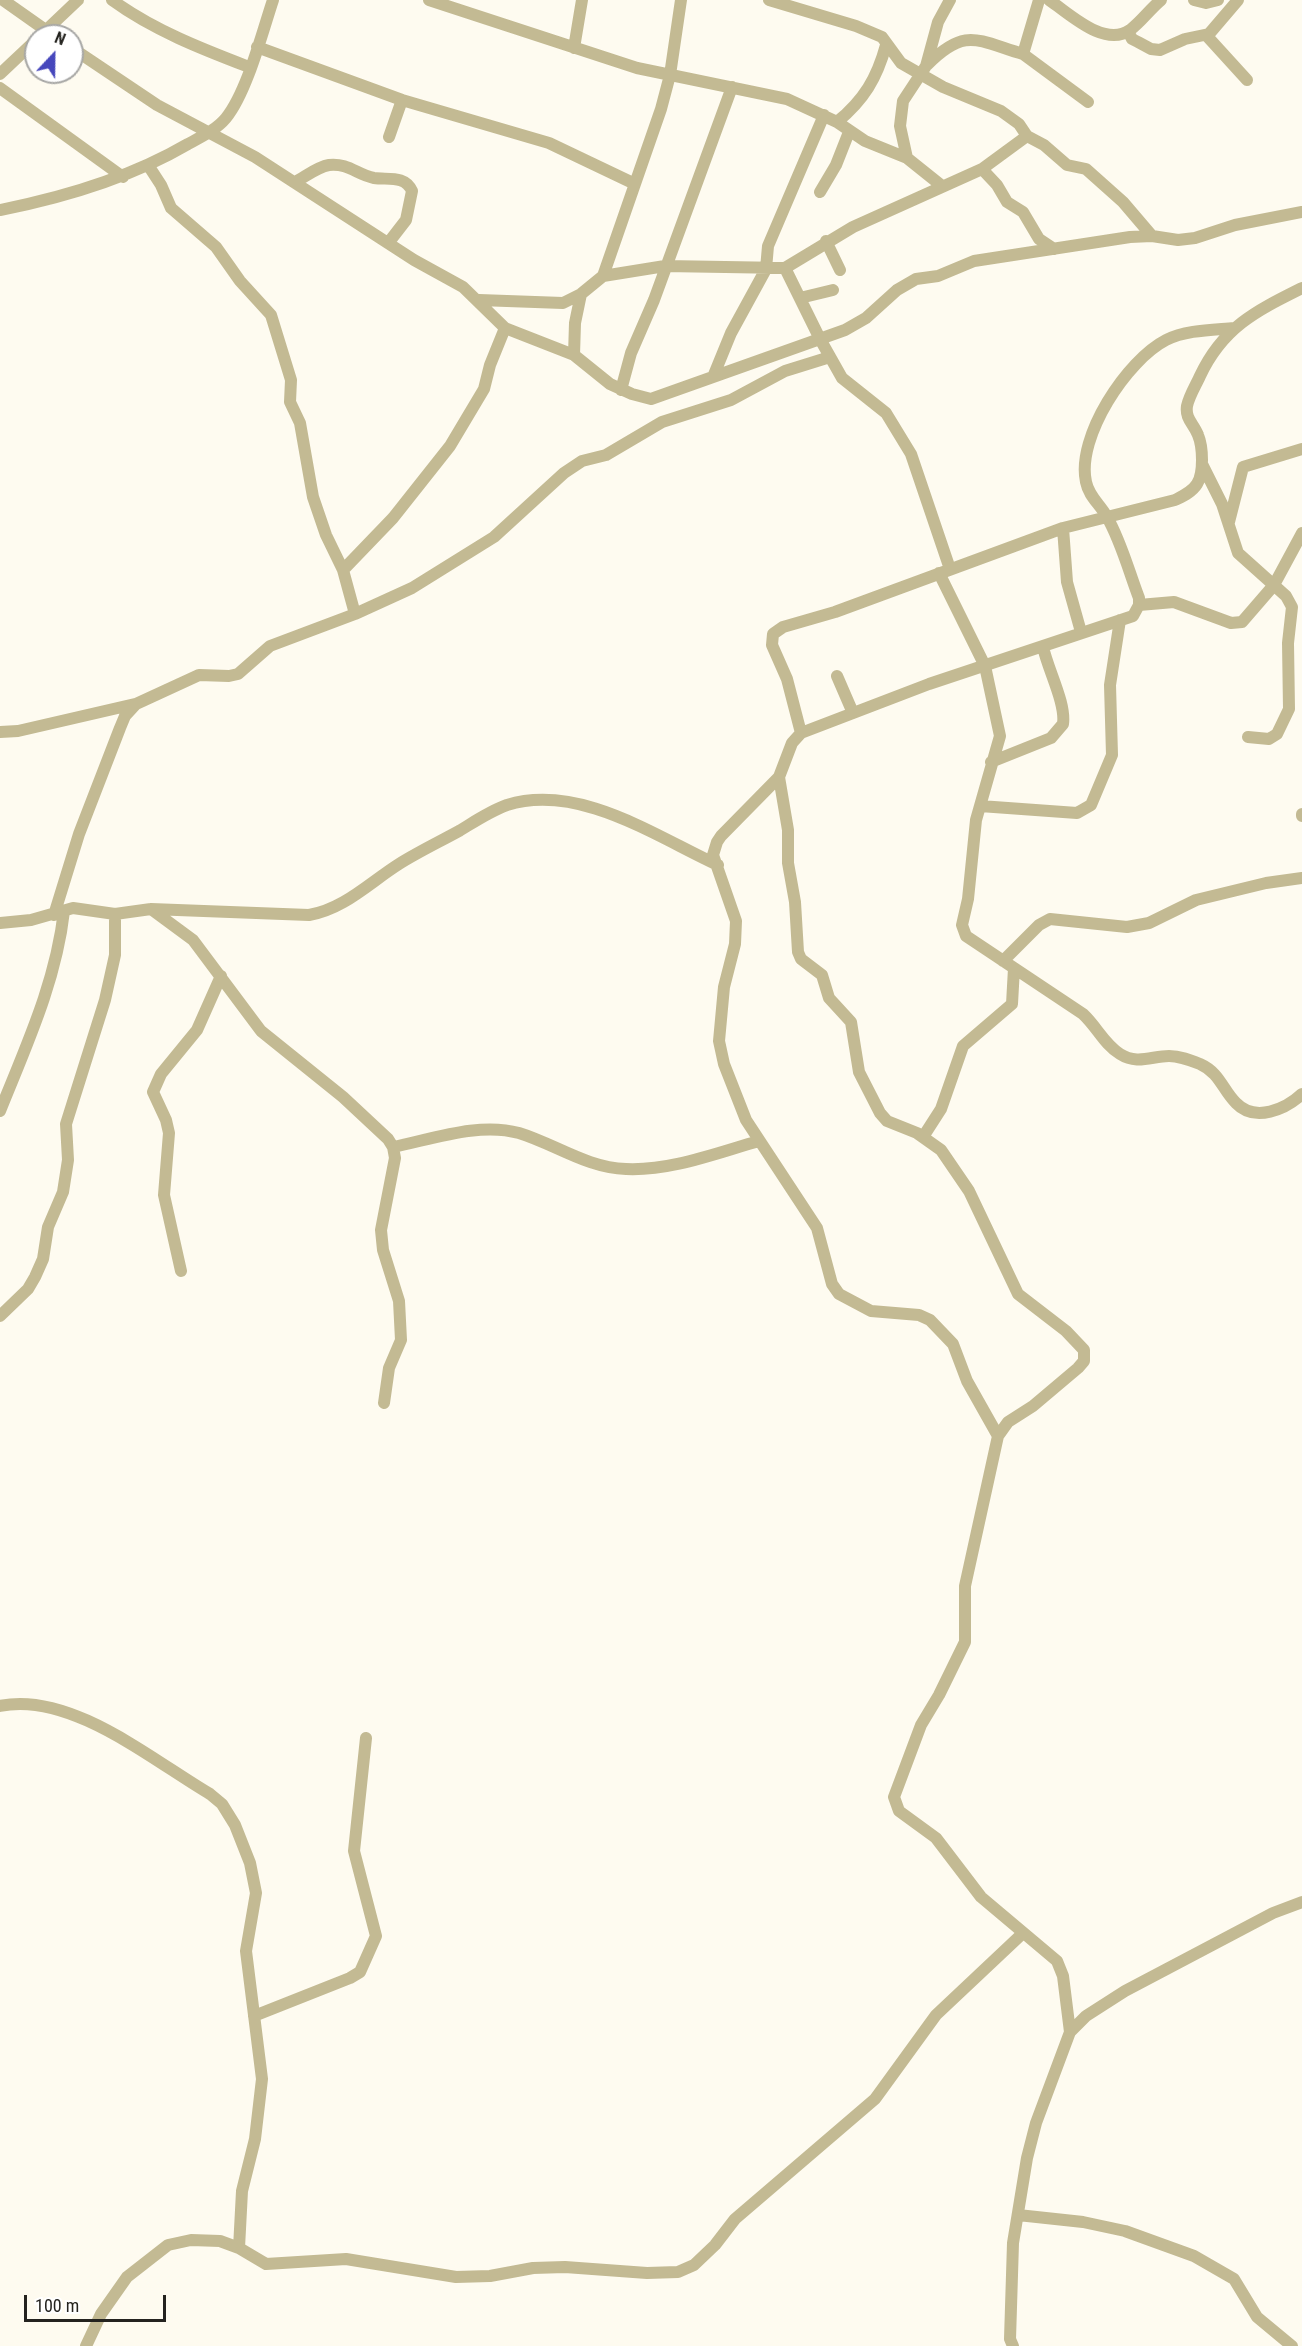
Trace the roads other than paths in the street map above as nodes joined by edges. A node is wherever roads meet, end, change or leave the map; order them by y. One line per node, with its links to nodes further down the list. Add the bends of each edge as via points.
1 (3, 0): 17 (street)
2 (78, 0): 18 (street)
3 (112, 0): 27 (street, via 189,43)
4 (273, 0): 22 (street)
5 (429, 0): 16 (street)
6 (582, 0): 23 (street)
7 (681, 0): 30 (street)
8 (769, 0): 21 (street, via 856,26 882,37)
9 (950, 0): 28 (street, via 938,22)
10 (1039, 0): 25 (street)
11 (1049, 0): 19 (street, via 1097,31)
12 (1161, 0): 19 (street)
13 (1194, 0): 14 (street)
14 (1218, 0)
15 (1238, 0): 20 (street)
16 (446, 2): 23 (street)
17 (34, 24)
18 (56, 24)
19 (1128, 31): 20 (street, via 1131,39 1154,50)
20 (1206, 35): 31 (street)
21 (886, 45): 28 (street, via 901,63); 37 (street, via 867,92)
22 (257, 47): 27 (street); 34 (street)
23 (574, 48): 30 (street)
24 (24, 51): 29 (street)
25 (1023, 54): 28 (street, via 967,39 951,44); 35 (street)
26 (84, 56): 39 (street, via 157,105)
27 (249, 67): 39 (street, via 230,113)
28 (923, 69): 41 (street, via 943,87 1001,111 1019,124); 42 (street, via 901,109 900,126)
29 (0, 74)
30 (670, 75): 32 (street); 47 (street)
31 (1247, 80)
32 (732, 87): 36 (street, via 787,99); 56 (street)
33 (0, 88): 45 (street)
34 (402, 100): 40 (street); 47 (street, via 549,143)
35 (1088, 102)
36 (824, 115): 37 (street); 58 (street, via 768,246)
37 (837, 122): 38 (street)
38 (849, 132): 42 (street); 49 (street)
39 (208, 133): 43 (street); 46 (street)
40 (389, 136)
41 (1027, 136): 44 (street); 52 (street, via 1066,165 1086,169 1123,202)
42 (907, 158): 48 (street)
43 (148, 165): 45 (street); 79 (street, via 171,208 216,247 271,315 291,380 290,402 300,423 313,497)
44 (982, 170): 48 (street); 55 (street, via 1007,202 1024,214 1039,239)
45 (123, 177): 50 (street, via 72,194)
46 (295, 182): 54 (street); 54 (street, via 324,166 334,165 406,183 412,191 408,212)
47 (635, 184): 60 (street)
48 (942, 186): 53 (street)
49 (820, 192)
50 (0, 210)
51 (1302, 212): 52 (street, via 1235,225 1195,238)
52 (1152, 236): 55 (street)
53 (826, 241): 57 (street); 59 (street)
54 (389, 242): 65 (street)
55 (1055, 249): 68 (street, via 974,261 938,276 916,279 897,290 866,318)
56 (665, 266): 58 (street); 60 (street); 72 (street)
57 (785, 267): 58 (street); 64 (street)
58 (766, 269): 71 (street, via 735,325)
59 (840, 270)
60 (603, 276): 63 (street)
61 (1302, 288): 67 (street, via 1267,305)
62 (832, 290): 64 (street)
63 (581, 294): 65 (street, via 562,303); 69 (street)
64 (800, 298): 68 (street)
65 (479, 300): 66 (street)
66 (505, 328): 69 (street); 79 (street, via 484,389 450,446 393,518)
67 (1234, 328): 74 (street, via 1216,347 1188,402 1188,420 1201,443); 75 (street, via 1166,340 1134,368 1105,406 1089,442 1084,471 1090,495)
68 (819, 339): 70 (street); 71 (street)
69 (574, 355): 72 (street)
70 (830, 357): 80 (street, via 842,378 886,413 911,454); 83 (street, via 785,371 731,400 662,422 606,456 582,461 494,537 412,588)
71 (713, 377): 72 (street, via 660,398)
72 (621, 390)
73 (1302, 449): 76 (street, via 1243,468)
74 (1201, 462): 75 (street, via 1198,483 1187,494); 76 (street)
75 (1107, 516): 77 (street); 82 (street)
76 (1228, 522): 81 (street, via 1241,558)
77 (1063, 528): 80 (street); 85 (street, via 1067,582)
78 (1302, 533): 81 (street)
79 (343, 570): 83 (street)
80 (945, 571): 87 (street); 92 (street, via 783,627 773,634 772,645)
81 (1274, 585): 82 (street, via 1239,624 1174,602); 93 (street, via 1292,607 1288,643 1290,700 1277,734 1269,739)
82 (1139, 605): 84 (street, via 1132,616)
83 (355, 614): 89 (street, via 270,646 238,674 199,675)
84 (1120, 620): 85 (street); 96 (street, via 1110,694 1113,749 1090,808 1077,813)
85 (1081, 632): 86 (street)
86 (1043, 647): 87 (street); 94 (street, via 1060,699 1063,724 1051,738)
87 (985, 666): 90 (street); 94 (street, via 1000,736)
88 (837, 676): 90 (street)
89 (136, 704): 91 (street); 100 (street, via 125,716 79,834)
90 (853, 713): 92 (street)
91 (0, 732)
92 (801, 733): 95 (street, via 792,743)
93 (1248, 737)
94 (991, 762): 96 (street)
95 (779, 777): 97 (street, via 717,842 713,855); 108 (street, via 788,830 798,952 822,975 829,998 851,1022 856,1064 880,1113 887,1121)
96 (980, 806): 103 (street, via 962,925 966,936)
97 (718, 865): 99 (street, via 607,814 576,804 536,800 495,810 427,846 361,893 326,912 309,915); 109 (street, via 736,921 719,1041 742,1111)
98 (1302, 878): 103 (street, via 1196,900 1149,923 1127,927 1050,919)
99 (151, 909): 101 (street); 105 (street, via 193,940)
100 (59, 913): 101 (street, via 74,908); 102 (street); 107 (street, via 60,946 46,996)
101 (115, 914): 112 (street, via 115,955 105,1000 66,1124 68,1160 63,1192 48,1227 39,1268 27,1289)
102 (0, 923)
103 (1003, 961): 104 (street)
104 (1014, 968): 106 (street, via 1083,1014 1102,1039 1125,1057 1190,1060 1215,1074 1242,1108 1258,1113 1272,1112); 108 (street, via 1012,1004 963,1046 941,1109)
105 (221, 976): 110 (street, via 261,1031 343,1097); 111 (street, via 197,1030 161,1074 153,1092 169,1132 164,1195)
106 (1302, 1094)
107 (0, 1112)
108 (923, 1137): 114 (street, via 941,1150 969,1191 1018,1294 1084,1350 1084,1361 1078,1368 1008,1422)
109 (759, 1141): 110 (street, via 662,1168 626,1169 599,1166 501,1129); 114 (street, via 817,1228 832,1284 839,1294 871,1311 930,1320 953,1344 967,1381)
110 (393, 1147): 113 (street, via 381,1230 399,1301 401,1340 389,1368)
111 (181, 1271)
112 (0, 1316)
113 (384, 1403)
114 (998, 1436): 118 (street, via 965,1586 965,1642 921,1725 894,1797 899,1811 936,1838 981,1897)
115 (0, 1706): 119 (street, via 18,1702 37,1704 93,1724 222,1804 250,1863 256,1893 246,1951)
116 (366, 1738): 119 (street, via 354,1851 375,1924 376,1936 370,1953 360,1972 350,1978)
117 (1302, 1902): 120 (street, via 1125,1991 1086,2016)
118 (1022, 1934): 120 (street, via 1057,1961 1063,1976); 122 (street, via 936,2015 875,2099 735,2219 694,2265 678,2272 565,2267 456,2277 346,2259 266,2264)
119 (254, 2016): 122 (street, via 262,2088 242,2191)
120 (1070, 2032): 121 (street, via 1036,2123)
121 (1018, 2215): 124 (street, via 1010,2275); 125 (street, via 1125,2231 1194,2256 1234,2279 1257,2317)
122 (239, 2248): 123 (street, via 206,2239 168,2245 115,2291)
123 (86, 2346)
124 (1013, 2346)
125 (1292, 2346)

